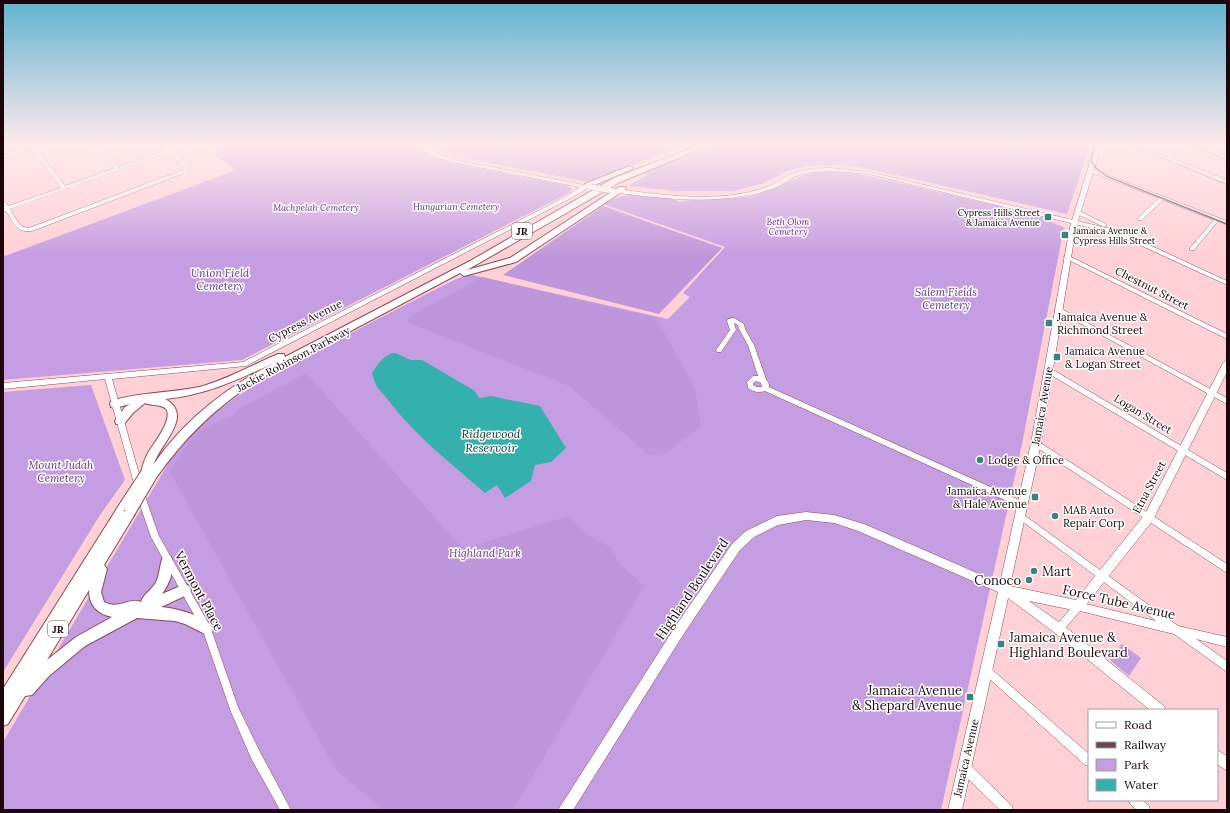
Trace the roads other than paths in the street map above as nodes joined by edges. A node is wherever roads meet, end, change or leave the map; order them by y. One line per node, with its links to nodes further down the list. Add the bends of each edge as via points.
1 (58, 181): 15 (street)
2 (84, 181): 15 (street)
3 (162, 181): 19 (street, via 30,230 19,227)
4 (564, 181): 14 (street)
5 (602, 181): 14 (highway)
6 (610, 181): 33 (highway, Jackie Robinson Parkway / JR, via 457,267)
7 (615, 181): 25 (highway, Jackie Robinson Parkway / JR)
8 (771, 181): 16 (street, via 756,188 725,194)
9 (782, 181): 16 (street, via 740,195 711,197)
10 (903, 181): 22 (street)
11 (912, 181): 22 (street)
12 (1087, 181): 22 (main road, Jamaica Avenue)
13 (1118, 181): 17 (street)
14 (589, 186): 16 (street, bridge); 37 (street, Cypress Avenue, via 244,364)
15 (64, 188): 19 (street)
16 (615, 190): 28 (highway)
17 (1162, 198): 20 (street); 21 (street)
18 (3, 203): 19 (street)
19 (5, 209)
20 (1140, 219)
21 (1217, 219): 23 (street); 26 (street)
22 (1075, 220): 24 (street); 24 (street); 27 (main road, Jamaica Avenue)
23 (1227, 223)
24 (1116, 232): 29 (street)
25 (525, 234): 28 (highway, via 497,256 500,260); 30 (highway, Jackie Robinson Parkway / JR)
26 (1192, 248)
27 (1067, 257): 31 (main road, Jamaica Avenue); 32 (street, Chestnut Street)
28 (513, 260): 30 (highway, via 463,273)
29 (1227, 283)
30 (416, 294): 46 (highway, Jackie Robinson Parkway / JR, via 264,371 236,388 184,433)
31 (1058, 309): 36 (main road, Jamaica Avenue); 39 (street)
32 (1227, 337)
33 (300, 348): 42 (highway, via 208,388 134,399); 46 (highway, Jackie Robinson Parkway / JR, via 250,374 213,399 179,430)
34 (719, 350): 48 (street, via 733,330 730,321 734,320 741,324 751,345 764,384)
35 (1227, 363): 39 (main road, Etna Street)
36 (1048, 370): 44 (main road, Jamaica Avenue); 45 (street, Logan Street)
37 (108, 378): 38 (street, Cypress Avenue); 42 (street, Vermont Place)
38 (3, 386)
39 (1212, 393): 40 (street); 45 (main road, Etna Street)
40 (1227, 401)
41 (141, 402): 42 (highway); 43 (highway, via 128,410); 46 (highway, via 164,403 170,408 173,416 170,426 151,457)
42 (116, 406): 43 (street, Vermont Place)
43 (120, 421): 53 (street, Vermont Place, via 150,525)
44 (1036, 443): 48 (main road, Jamaica Avenue); 51 (street)
45 (1182, 450): 47 (street, Logan Street); 51 (main road, Etna Street)
46 (149, 474): 49 (highway, Jackie Robinson Parkway / JR, bridge)
47 (1227, 477)
48 (1023, 505): 50 (main road, Jamaica Avenue)
49 (127, 510): 52 (highway, Jackie Robinson Parkway / JR); 67 (highway, Jackie Robinson Parkway / JR)
50 (1021, 516): 55 (street); 57 (main road, Jamaica Avenue)
51 (1148, 517): 54 (street); 55 (main road, Etna Street)
52 (114, 538): 58 (highway, via 94,586 96,602 102,608 116,611); 69 (highway, Jackie Robinson Parkway / JR)
53 (168, 561): 56 (street, Vermont Place); 58 (highway, via 164,582)
54 (1227, 569)
55 (1103, 576): 59 (main road, Etna Street); 63 (street)
56 (184, 588): 58 (highway); 60 (highway); 61 (street, Vermont Place)
57 (1005, 590): 59 (main road, Force Tube Avenue); 62 (main road); 66 (main road, Jamaica Avenue); 76 (main road, Highland Boulevard, via 860,527 834,519 806,516 777,521 750,534 736,547 683,624)
58 (147, 601)
59 (1078, 606): 62 (street, Etna Street); 63 (street, Force Tube Avenue)
60 (134, 614): 61 (highway, via 172,613 190,619); 69 (highway, via 96,630 55,660)
61 (207, 629): 75 (street, Vermont Place, via 234,709)
62 (1059, 629): 68 (main road)
63 (1176, 630): 64 (street, Force Tube Avenue); 65 (street)
64 (1227, 642)
65 (1227, 667)
66 (986, 670): 71 (street); 73 (main road, Jamaica Avenue)
67 (3, 702)
68 (1159, 709)
69 (3, 719)
70 (1218, 757): 72 (main road)
71 (1088, 759)
72 (1227, 764)
73 (964, 767): 77 (main road, Jamaica Avenue); 78 (street)
74 (1135, 801): 79 (street)
75 (286, 810)
76 (565, 810)
77 (955, 810)
78 (1008, 810)
79 (1145, 810)

